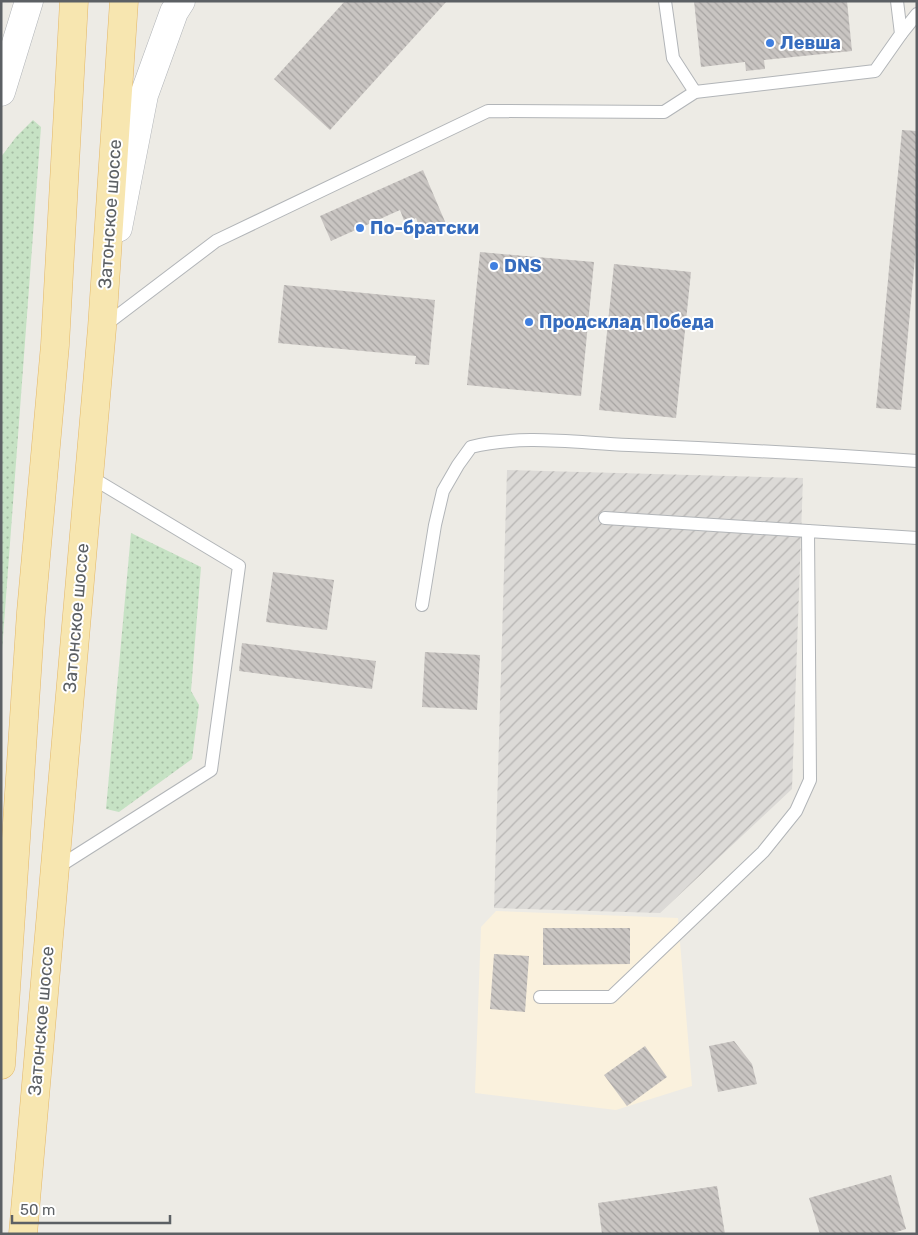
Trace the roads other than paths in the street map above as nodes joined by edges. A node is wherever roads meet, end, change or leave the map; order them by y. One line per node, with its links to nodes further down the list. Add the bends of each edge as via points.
1 (29, 1): 9 (main road)
2 (74, 1): 20 (main road, Затонское шоссе, via 55,345 31,612)
3 (124, 1): 11 (main road, Затонское шоссе)
4 (181, 1): 11 (main road, via 144,95)
5 (666, 1): 10 (lane, via 674,58)
6 (897, 1): 8 (lane)
7 (917, 14): 8 (lane)
8 (901, 34): 10 (lane, via 875,71)
9 (1, 92)
10 (695, 92): 11 (lane, via 664,112 488,111 216,241)
11 (102, 319): 13 (main road, Затонское шоссе)
12 (917, 461): 17 (lane, via 531,439 471,447 443,491)
13 (89, 476): 18 (main road, Затонское шоссе); 18 (lane, via 239,566 211,770)
14 (605, 518): 15 (lane)
15 (808, 531): 16 (lane); 19 (lane, via 810,780 796,811 764,852 611,997)
16 (917, 538)
17 (422, 605)
18 (55, 869): 21 (main road, Затонское шоссе)
19 (540, 997)
20 (1, 1064)
21 (23, 1234)

